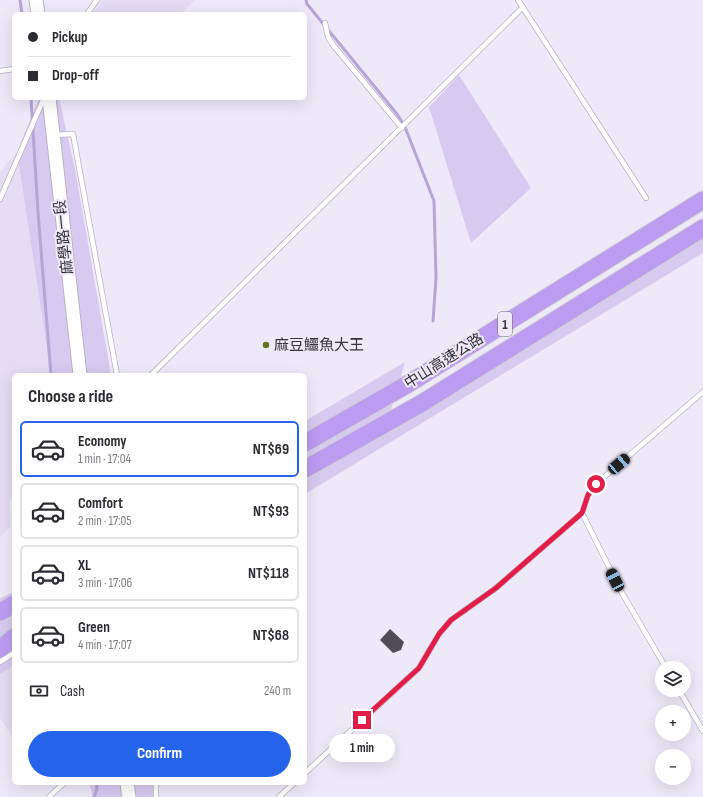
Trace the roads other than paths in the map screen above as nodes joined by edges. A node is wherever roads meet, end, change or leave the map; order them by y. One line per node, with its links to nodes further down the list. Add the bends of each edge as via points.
1 (36, 0): 5 (main road)
2 (97, 0): 6 (lane)
3 (518, 0): 4 (lane)
4 (523, 7): 12 (lane); 14 (lane)
5 (38, 12)
6 (88, 12)
7 (325, 23): 12 (lane, via 333,45)
8 (12, 69): 9 (lane)
9 (0, 71)
10 (43, 100): 15 (lane)
11 (49, 100): 13 (main road, 麻學路一段)
12 (402, 128): 20 (lane)
13 (54, 135): 18 (main road, 麻學路一段); 19 (lane, via 73,134)
14 (646, 198)
15 (0, 199)
16 (703, 200): 22 (highway, 中山高速公路 / 1, via 408,384)
17 (703, 228): 23 (highway, 中山高速公路 / 1, via 422,402)
18 (80, 373)
19 (117, 373)
20 (153, 373)
21 (703, 392): 24 (lane, via 596,484 588,495)
22 (307, 442)
23 (307, 468)
24 (582, 513): 30 (lane, via 622,593); 34 (lane, via 496,588 451,620 439,634 419,668)
25 (12, 637): 27 (highway)
26 (12, 638): 28 (highway)
27 (0, 643)
28 (0, 648)
29 (12, 655): 31 (lane)
30 (662, 661)
31 (0, 662)
32 (683, 697): 33 (lane)
33 (703, 731)
34 (307, 771)
35 (62, 785): 39 (lane)
36 (127, 785): 40 (main road)
37 (156, 785): 41 (lane)
38 (292, 785): 42 (lane)
39 (49, 797)
40 (129, 797)
41 (156, 797)
42 (279, 797)

